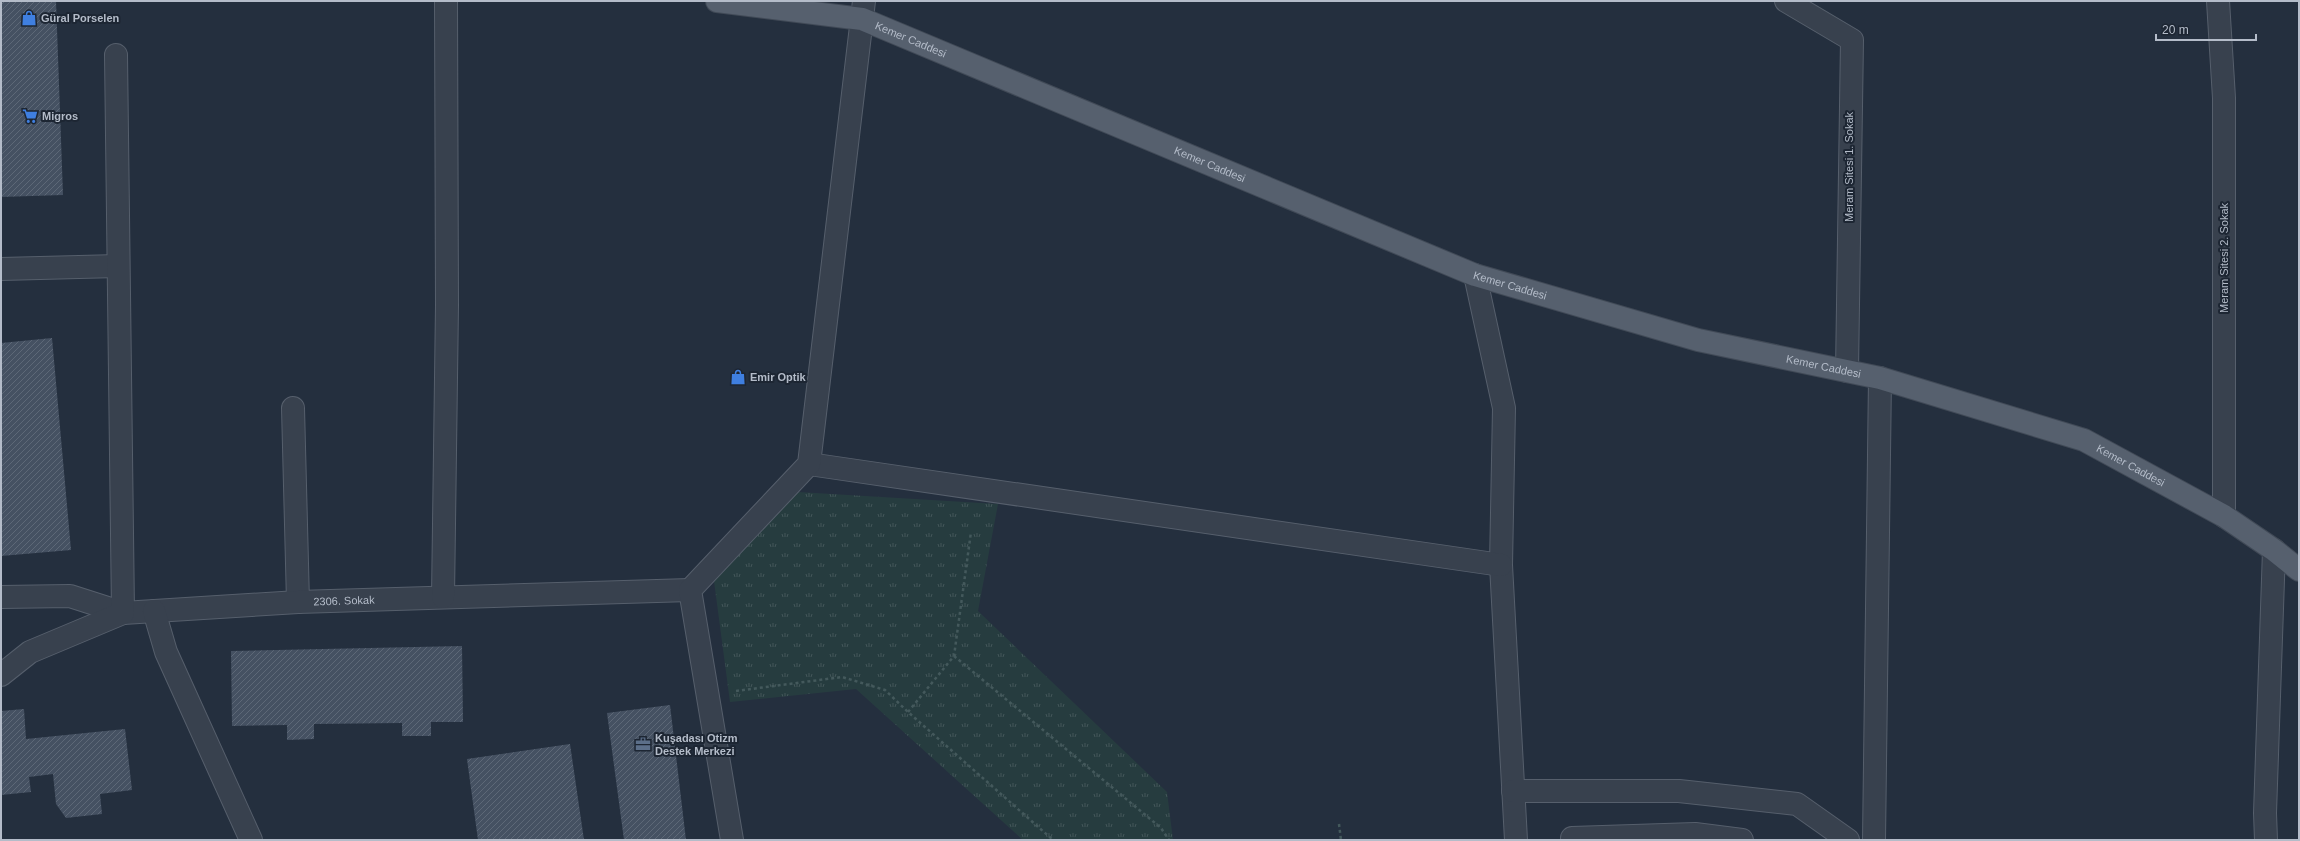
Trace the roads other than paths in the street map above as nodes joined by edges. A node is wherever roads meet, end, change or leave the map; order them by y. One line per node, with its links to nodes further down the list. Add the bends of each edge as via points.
1 (446, 1): 20 (street, via 447,305)
2 (717, 1): 5 (main road, Kemer Caddesi)
3 (1786, 1): 10 (street, Meram Sitesi 1. Sokak, via 1852,40)
4 (2218, 1): 14 (street, Meram Sitesi 2. Sokak, via 2224,98)
5 (863, 10): 9 (main road, Kemer Caddesi); 13 (street)
6 (116, 55): 7 (street)
7 (118, 266): 8 (street); 23 (street)
8 (1, 269)
9 (1475, 274): 10 (main road, Kemer Caddesi, via 1698,340); 16 (street, via 1504,408)
10 (1847, 371): 11 (main road, Kemer Caddesi)
11 (1880, 378): 14 (main road, Kemer Caddesi, via 2084,440); 32 (street)
12 (293, 408): 21 (street)
13 (809, 464): 16 (street); 18 (street)
14 (2224, 516): 15 (main road, Kemer Caddesi)
15 (2274, 550): 17 (main road, Kemer Caddesi); 33 (street)
16 (1501, 565): 25 (street)
17 (2299, 570)
18 (690, 590): 20 (street, 2306. Sokak); 27 (street)
19 (1, 597): 23 (street, 2306. Sokak, via 70,596)
20 (443, 597): 21 (street, 2306. Sokak)
21 (298, 602): 22 (street, 2306. Sokak)
22 (154, 611): 23 (street, 2306. Sokak); 26 (street, via 166,652)
23 (123, 613): 24 (street, via 30,652)
24 (1, 675)
25 (1513, 791): 28 (street); 31 (street, via 1679,791 1796,804)
26 (251, 840)
27 (732, 840)
28 (1516, 840)
29 (1572, 840): 30 (street, via 1695,834)
30 (1742, 840)
31 (1848, 840)
32 (1874, 840)
33 (2266, 840)

